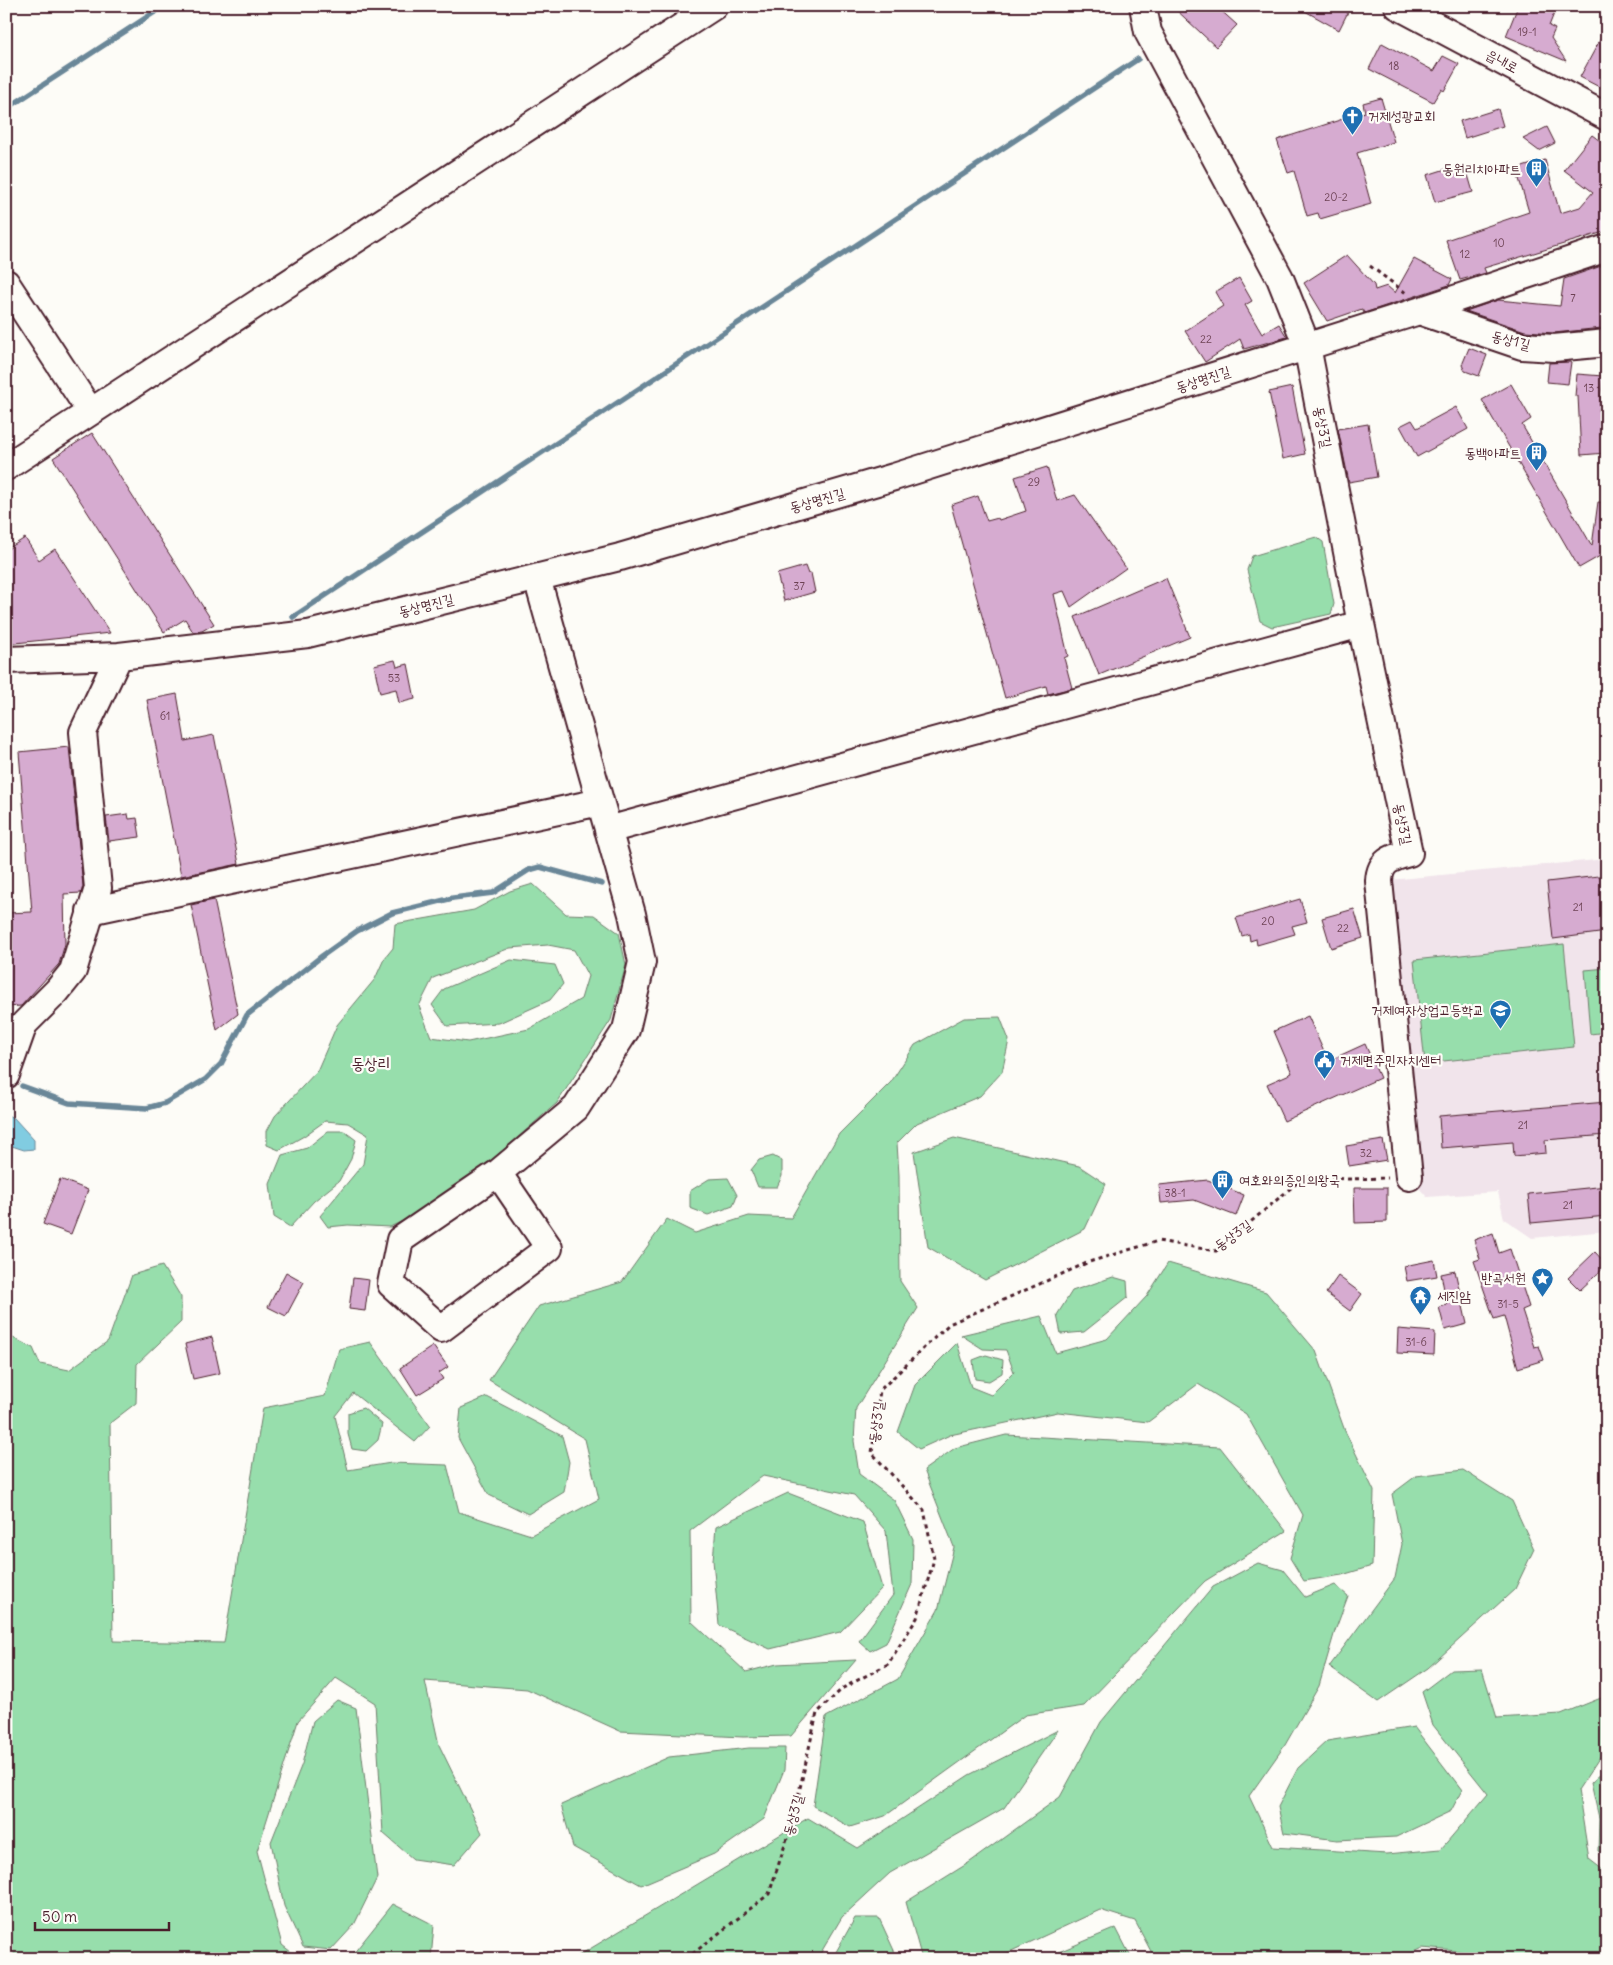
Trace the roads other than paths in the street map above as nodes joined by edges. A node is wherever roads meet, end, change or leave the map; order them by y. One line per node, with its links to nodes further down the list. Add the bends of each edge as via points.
1 (714, 6): 10 (street)
2 (1143, 6): 9 (street, 동상3길, via 1148,32 1280,278)
3 (1398, 6): 4 (street, 읍내로)
4 (1607, 117)
5 (1607, 248): 7 (street, 동상명진길)
6 (6, 282): 10 (street)
7 (1422, 310): 8 (street, 동상1길, via 1522,346 1554,348); 9 (street, 동상명진길)
8 (1607, 343)
9 (1307, 346): 12 (street, 동상명진길, via 894,477); 13 (street, 동상3길)
10 (90, 411): 11 (street)
11 (6, 467)
12 (537, 578): 14 (street, 동상명진길, via 308,634); 16 (street)
13 (1361, 624): 17 (street); 21 (street, 동상3길, via 1409,853 1389,859 1380,870 1379,881)
14 (119, 656): 15 (street, 동상명진길); 18 (street, via 83,732 98,888)
15 (6, 660)
16 (600, 802): 17 (street); 18 (street)
17 (608, 830): 20 (street, via 642,962 626,1030 576,1108)
18 (90, 912): 19 (street, via 72,971 57,992 24,1024)
19 (6, 1075)
20 (498, 1173): 20 (street, via 549,1248 441,1329 391,1284 400,1240)
21 (1409, 1177)

